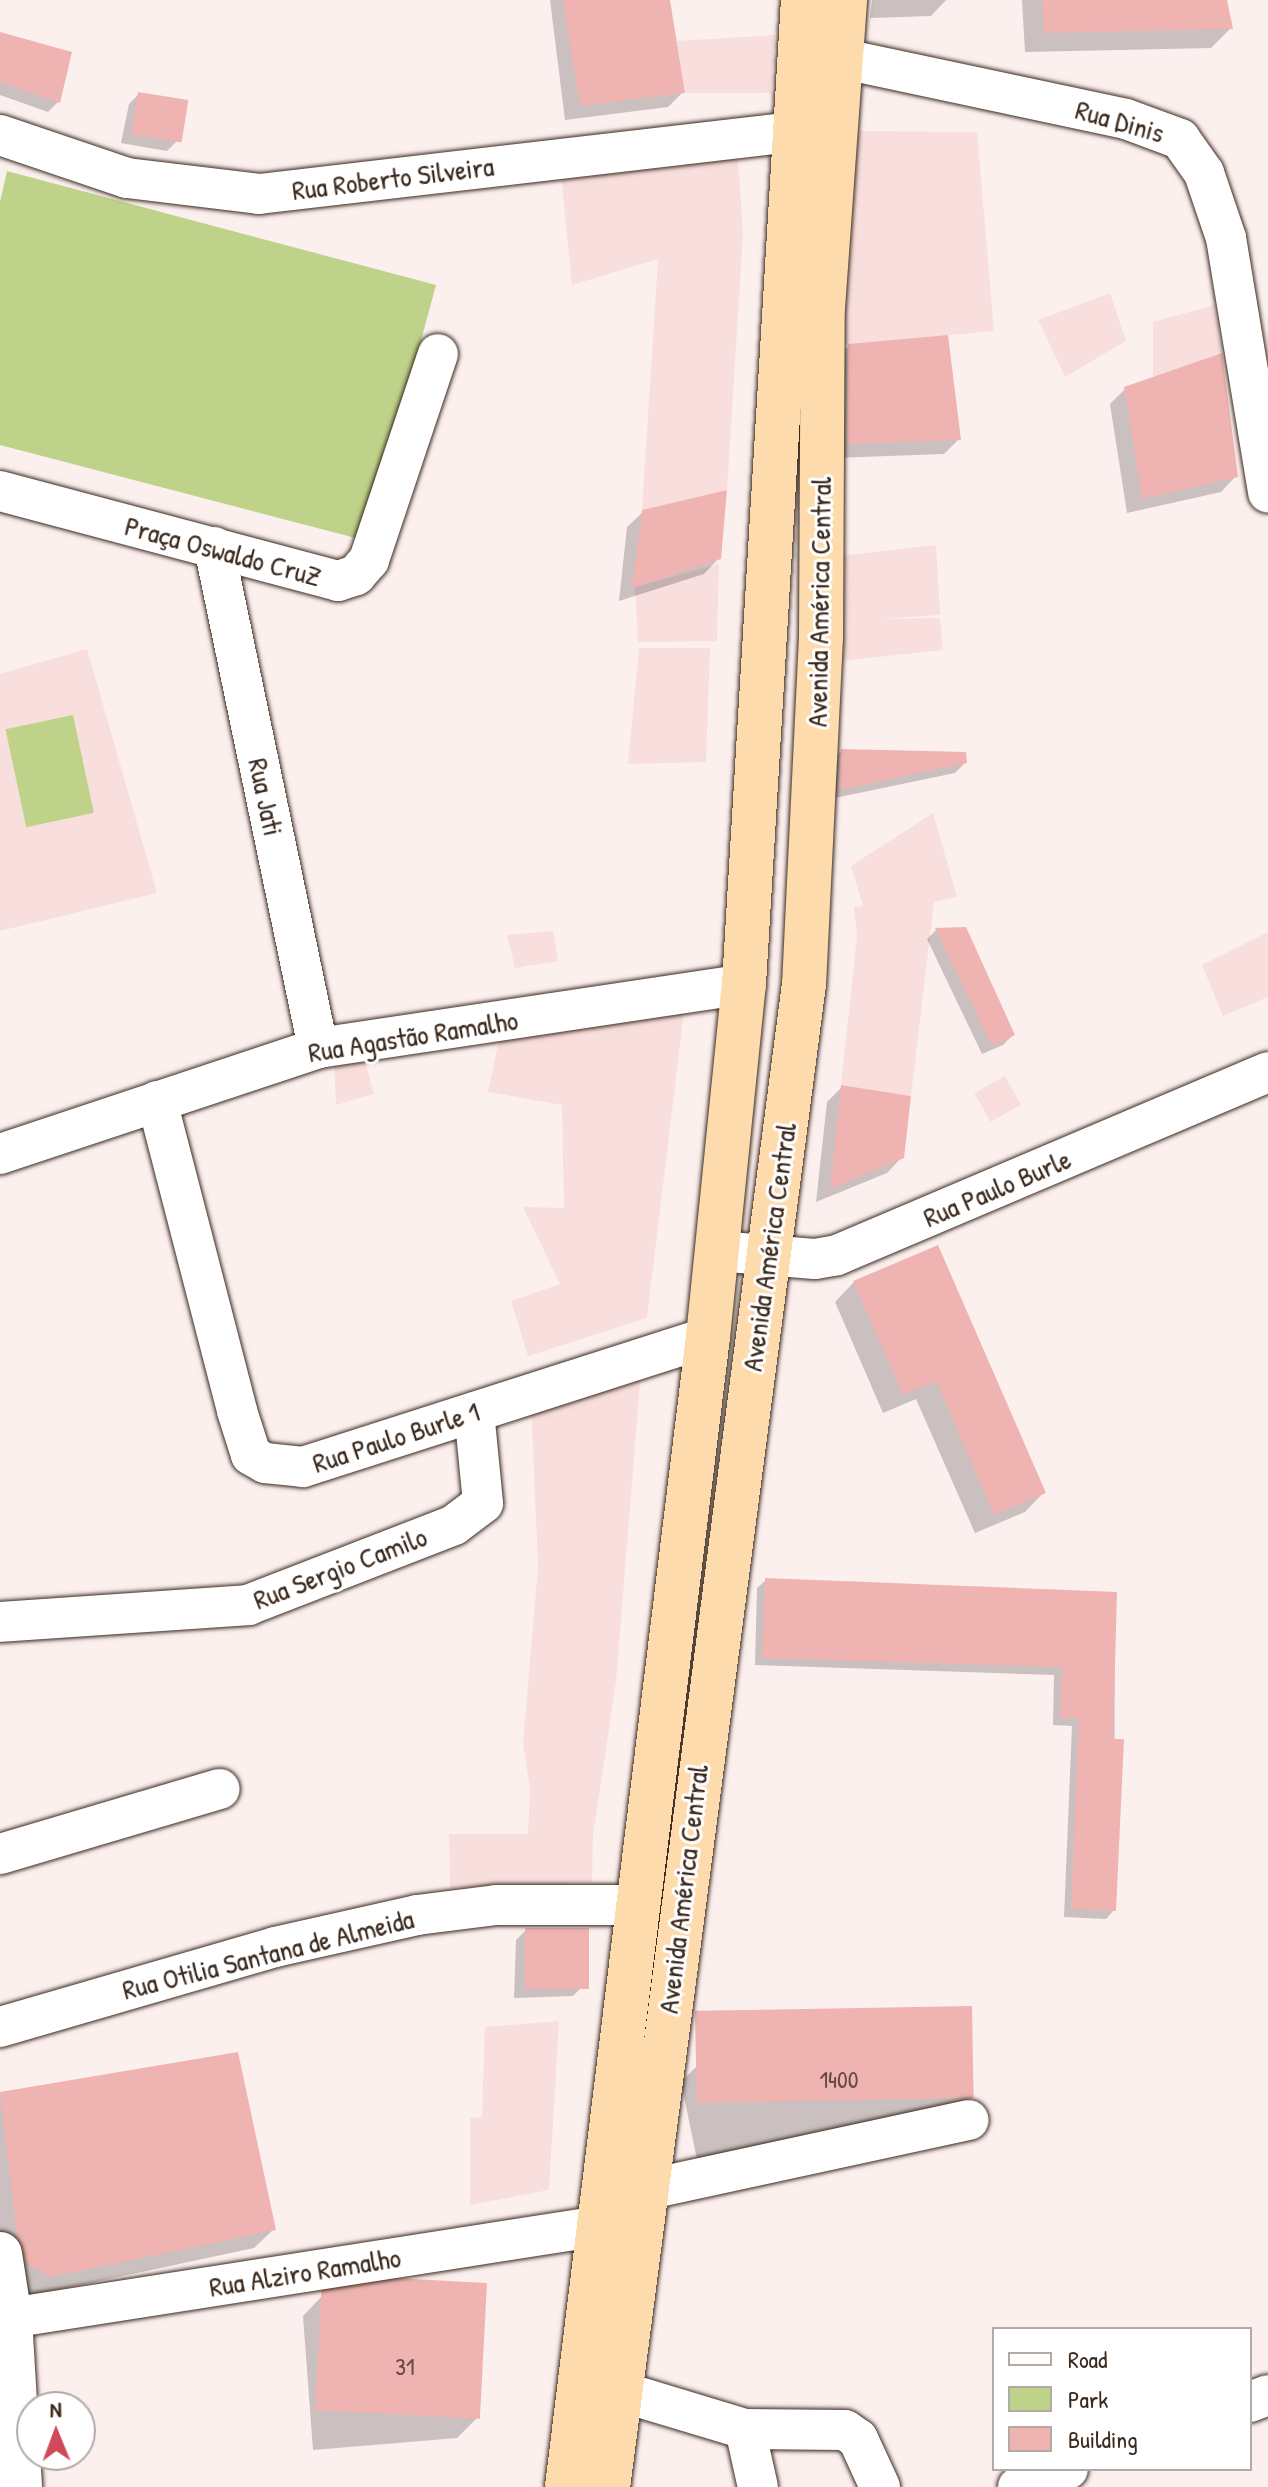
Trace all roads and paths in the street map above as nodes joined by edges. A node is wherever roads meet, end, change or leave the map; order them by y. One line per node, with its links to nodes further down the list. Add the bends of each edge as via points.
1 (803, 0): 4 (highway, Avenida América Central)
2 (845, 0): 3 (highway, Avenida América Central)
3 (839, 58): 8 (street, Rua Dinis, via 1126,119 1180,139 1204,173 1226,238); 16 (highway, Avenida América Central, via 823,308 821,638 804,985)
4 (792, 132): 5 (street, Rua Roberto Silveira, via 259,194 127,178); 10 (highway, Avenida América Central, via 779,455)
5 (0, 135)
6 (438, 354): 9 (street, Praça Oswaldo CruZ, via 369,560 356,575 320,579)
7 (0, 491): 9 (street, Praça Oswaldo CruZ)
8 (1268, 493)
9 (214, 547): 11 (street, Rua Jati)
10 (744, 984): 11 (street, Rua Agastão Ramalho); 15 (highway, Avenida América Central)
11 (318, 1048): 13 (street, Rua Agastão Ramalho)
12 (1268, 1072): 16 (street, Rua Paulo Burle, via 837,1255)
13 (157, 1101): 14 (street, Rua Agastão Ramalho); 18 (street, Rua Paulo Burle 1, via 251,1455 283,1468 303,1467)
14 (0, 1154)
15 (717, 1251): 16 (street, Rua Paulo Burle); 17 (highway, Avenida América Central)
16 (768, 1256): 25 (highway, Avenida América Central)
17 (708, 1337): 18 (street, Rua Paulo Burle 1); 22 (highway, Avenida América Central)
18 (474, 1412): 19 (street, Rua Sergio Camilo, via 483,1503 454,1525 248,1605)
19 (0, 1622)
20 (220, 1789): 21 (street)
21 (0, 1854)
22 (637, 1905): 23 (street, Rua Otilia Santana de Almeida, via 496,1905 403,1918 275,1947); 26 (highway, Avenida América Central)
23 (0, 2027)
24 (969, 2120): 25 (street)
25 (645, 2190): 29 (highway, Avenida América Central)
26 (600, 2226): 28 (street, Rua Alziro Ramalho); 33 (highway, Avenida América Central)
27 (0, 2254): 28 (street)
28 (10, 2318): 32 (street)
29 (619, 2391): 30 (street); 34 (highway, Avenida América Central)
30 (745, 2429): 35 (street); 36 (street, via 845,2430 858,2439)
31 (1062, 2471): 37 (street)
32 (20, 2487)
33 (567, 2487)
34 (608, 2487)
35 (758, 2487)
36 (880, 2487)
37 (1018, 2487)

